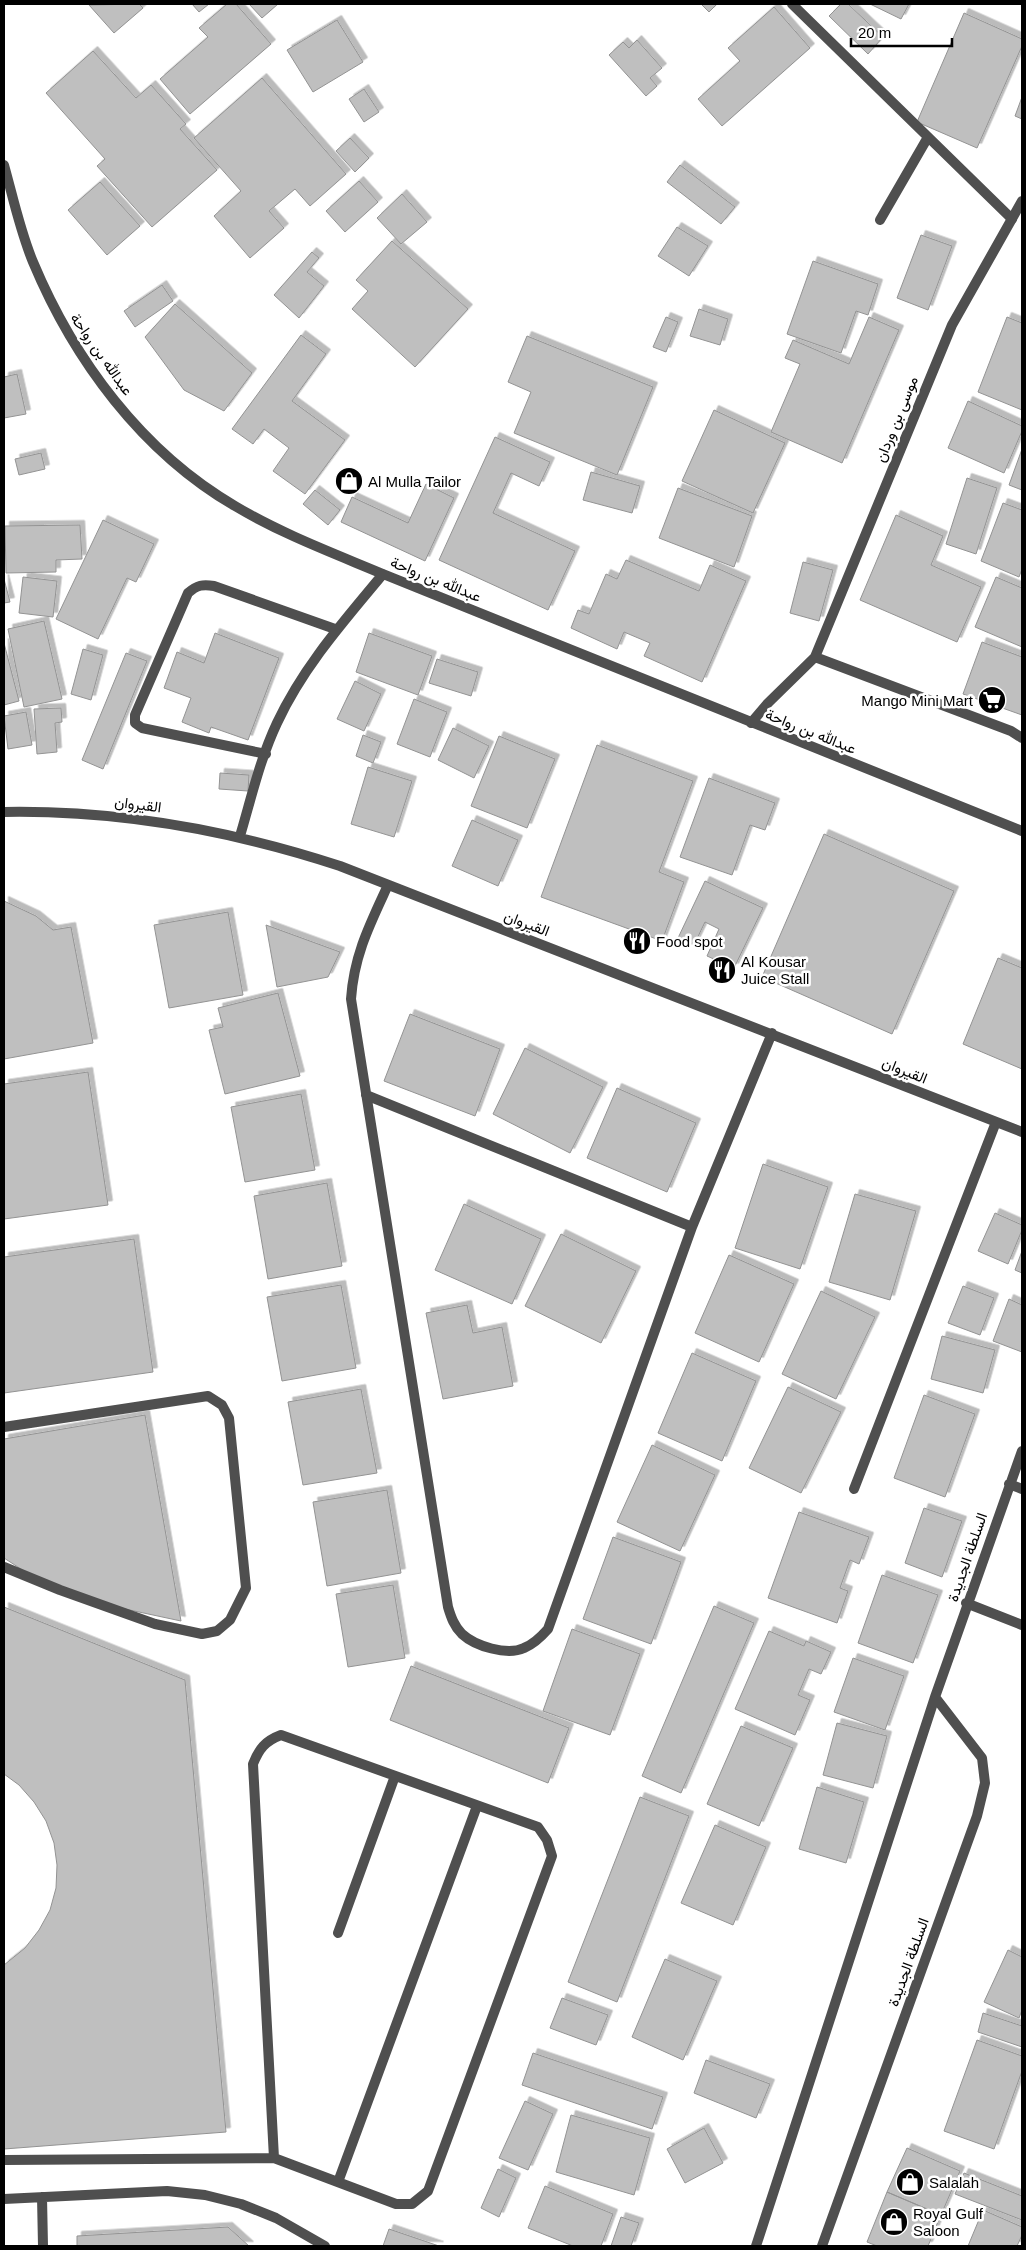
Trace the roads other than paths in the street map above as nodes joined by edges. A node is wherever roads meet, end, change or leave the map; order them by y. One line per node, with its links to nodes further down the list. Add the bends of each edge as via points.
1 (792, 4): 2 (street)
2 (928, 137): 5 (street); 6 (street)
3 (4, 165): 7 (street, عبدالله بن رواحة, via 32,260 54,309 81,356 149,439 233,505 281,531)
4 (1022, 201): 5 (street, موسى بن وردان)
5 (1012, 219): 9 (street, موسى بن وردان, via 952,325)
6 (880, 220)
7 (383, 574): 8 (street); 10 (street, عبدالله بن رواحة)
8 (335, 629): 12 (street, via 290,697); 12 (street, via 214,586 205,584 188,592 135,715 135,723 142,728)
9 (815, 657): 10 (street, موسى بن وردان); 11 (street, via 1011,731)
10 (751, 723): 14 (street, عبدالله بن رواحة)
11 (1022, 738)
12 (266, 754): 15 (street)
13 (4, 812): 15 (street, القيروان, via 112,815)
14 (1022, 830)
15 (240, 836): 16 (street, القيروان)
16 (388, 885): 17 (street, القيروان); 18 (street, via 362,942 350,999)
17 (772, 1034): 19 (street, القيروان); 21 (street)
18 (366, 1096): 21 (street); 21 (street, via 448,1607 453,1622 463,1635 478,1643 507,1651 523,1649 548,1629)
19 (996, 1122): 20 (street, القيروان); 25 (street)
20 (1022, 1132)
21 (692, 1227)
22 (4, 1427): 27 (street, via 208,1396 222,1405 230,1418 246,1588 230,1620 217,1631 202,1634 156,1624)
23 (1022, 1451): 24 (street, السلطة الجديدة)
24 (1009, 1484): 26 (street); 28 (street, السلطة الجديدة)
25 (854, 1489)
26 (1022, 1489)
27 (4, 1567)
28 (966, 1603): 29 (street); 30 (street, السلطة الجديدة)
29 (1022, 1624)
30 (935, 1697): 41 (street, السلطة الجديدة); 42 (street, السلطة الجديدة, via 982,1758 985,1783 973,1825)
31 (395, 1776): 32 (street); 33 (street); 34 (street, via 281,1735 264,1744 253,1764)
32 (477, 1806): 36 (street); 36 (street, via 538,1827 552,1856 549,1865 428,2191 412,2204 396,2204)
33 (338, 1933)
34 (274, 2158): 35 (street); 36 (street)
35 (4, 2160)
36 (338, 2182)
37 (42, 2198): 38 (street); 39 (street); 40 (street, via 167,2191 205,2195 241,2204 276,2218)
38 (4, 2199)
39 (43, 2246)
40 (325, 2246)
41 (756, 2246)
42 (822, 2246)

